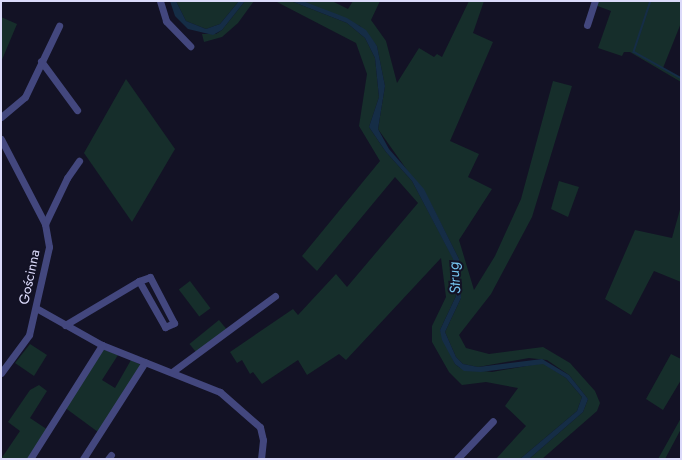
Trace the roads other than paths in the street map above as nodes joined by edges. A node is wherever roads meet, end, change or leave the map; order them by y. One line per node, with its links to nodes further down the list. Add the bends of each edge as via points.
1 (160, 1): 5 (street, via 166,21)
2 (595, 1): 3 (street)
3 (587, 25)
4 (59, 26): 6 (street)
5 (190, 46)
6 (41, 61): 7 (street); 8 (street, via 25,97)
7 (77, 110)
8 (1, 116)
9 (1, 139): 11 (street, Gościnna)
10 (79, 161): 11 (street, via 67,178)
11 (45, 224): 14 (street, Gościnna, via 48,256)
12 (139, 281): 12 (street, via 165,327 174,323 150,277); 15 (street)
13 (276, 296): 18 (street)
14 (36, 308): 15 (street); 19 (street, Gościnna, via 26,341)
15 (65, 325): 16 (street)
16 (102, 345): 17 (street); 21 (street)
17 (144, 362): 18 (street); 22 (street)
18 (172, 372): 23 (street, via 209,386 250,415 263,434)
19 (1, 373)
20 (493, 421): 24 (street)
21 (30, 459)
22 (83, 459)
23 (262, 459)
24 (457, 459)

